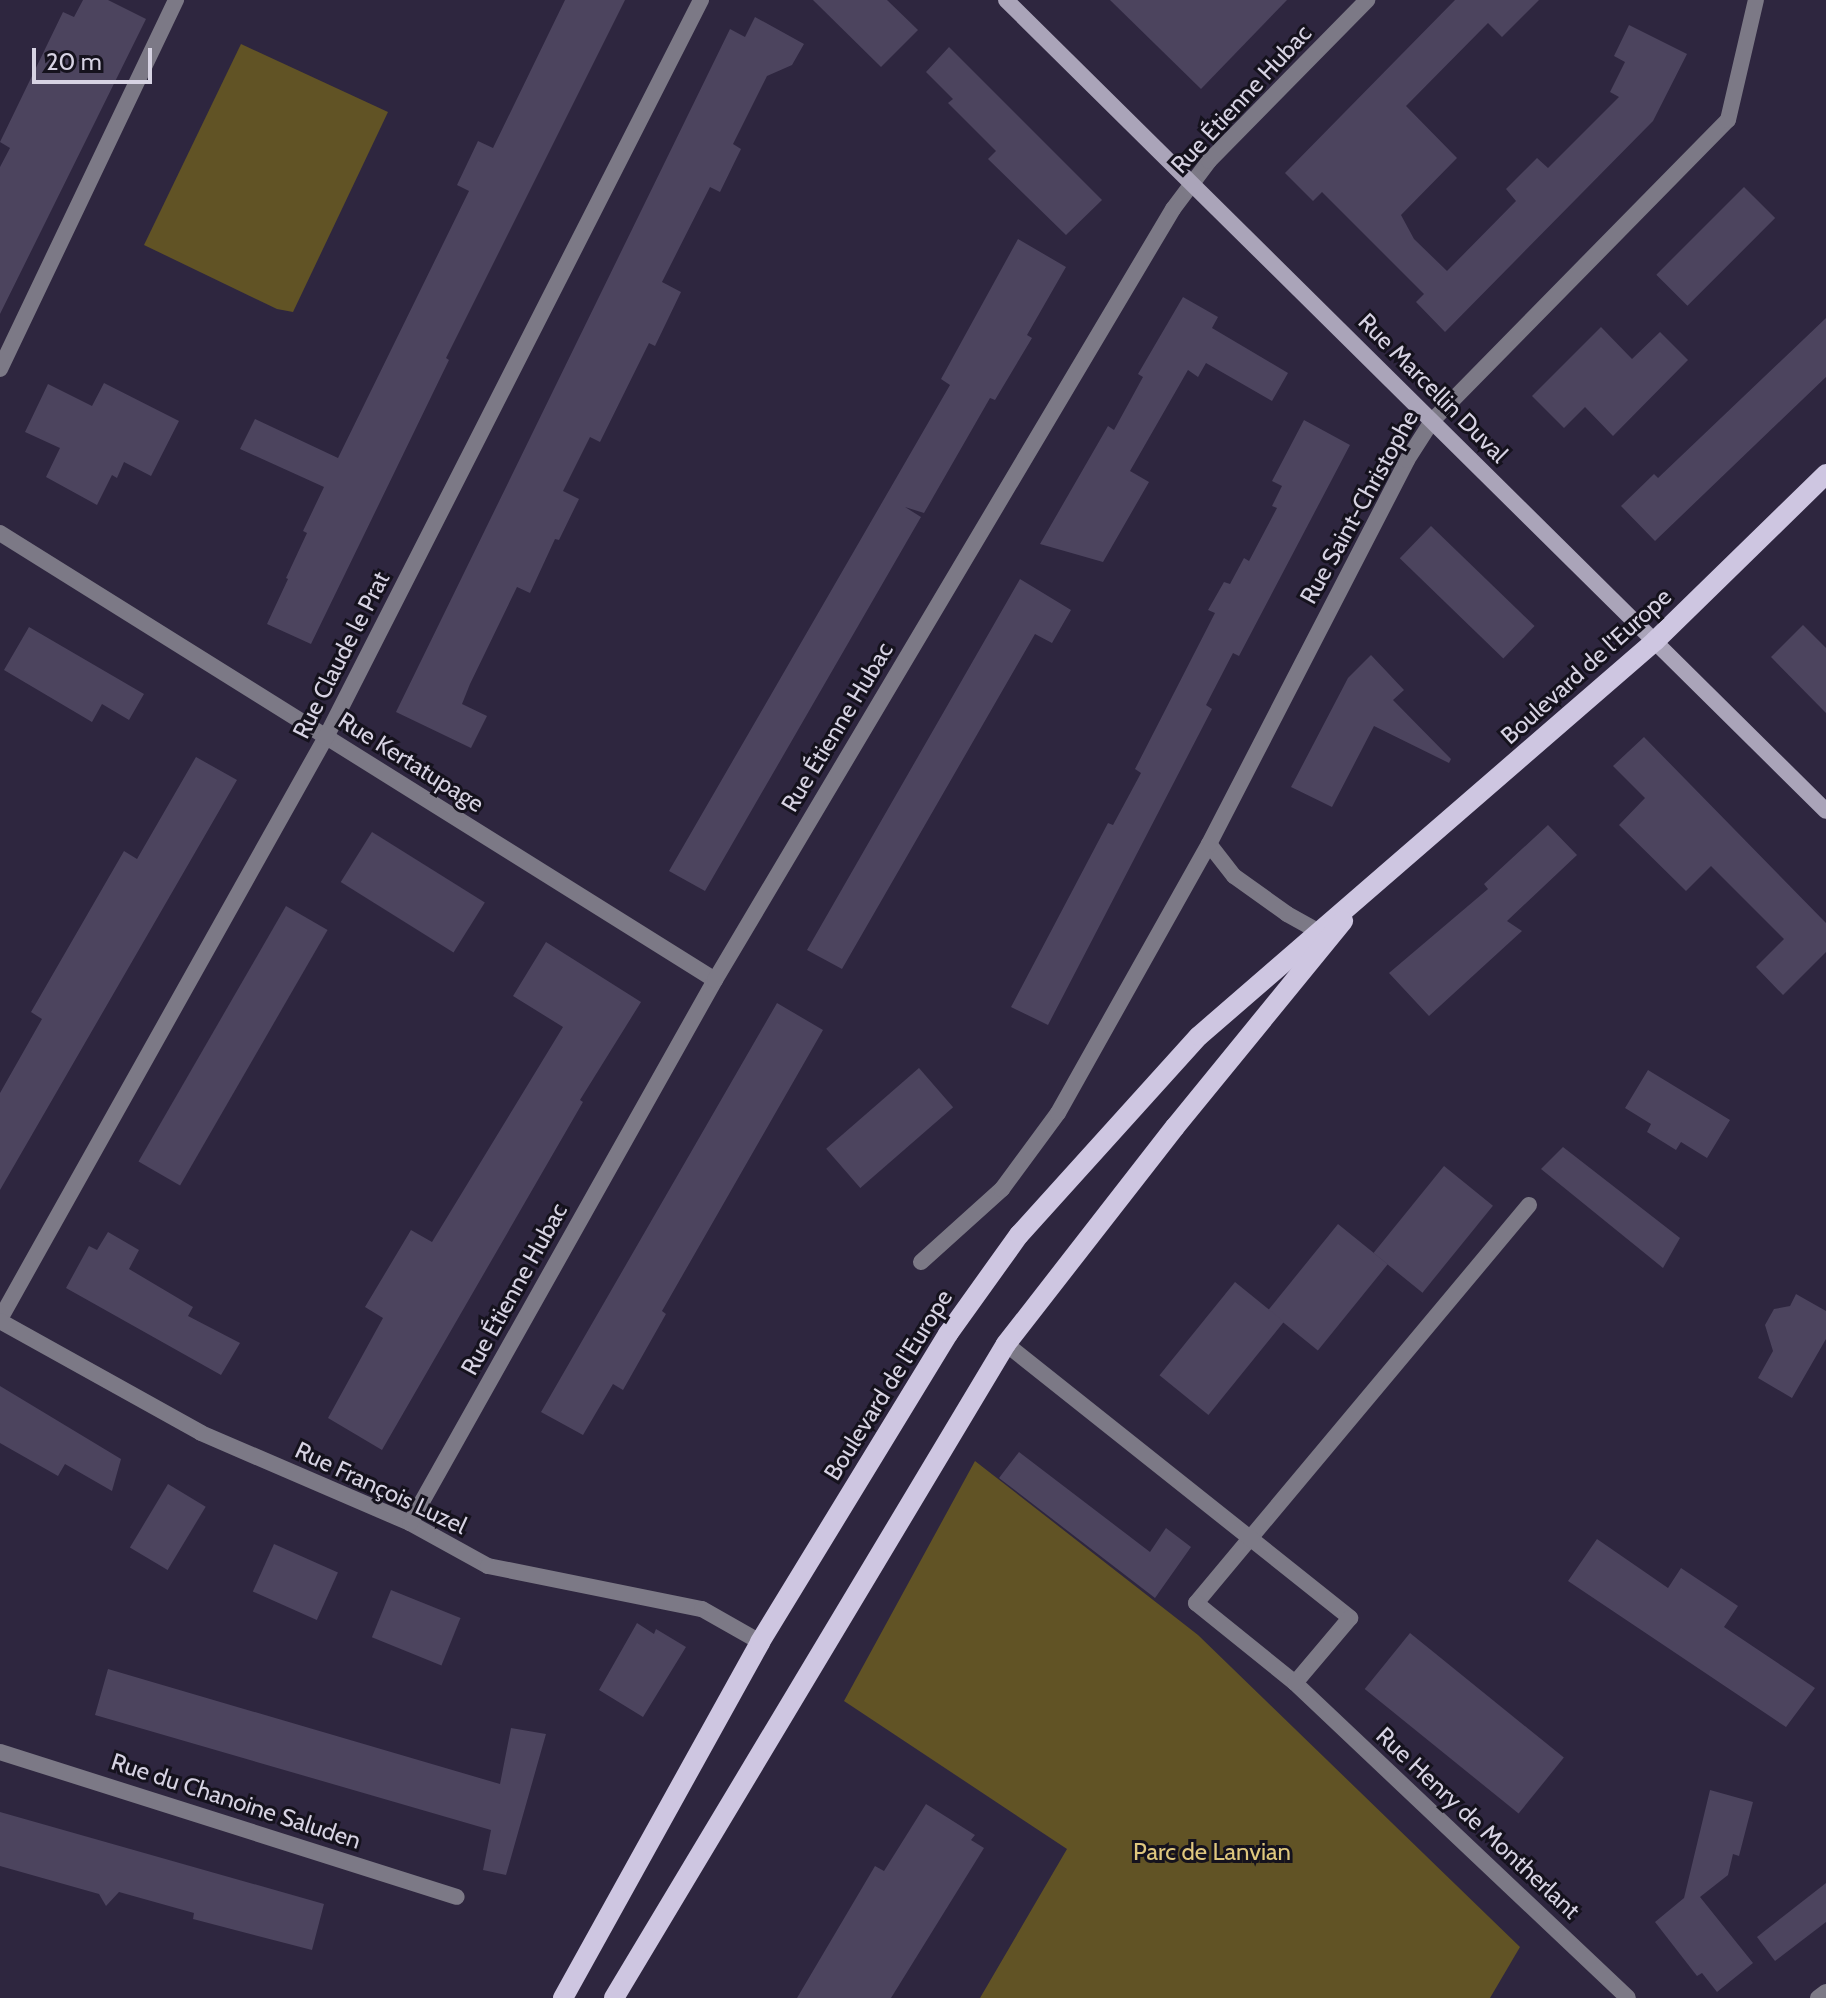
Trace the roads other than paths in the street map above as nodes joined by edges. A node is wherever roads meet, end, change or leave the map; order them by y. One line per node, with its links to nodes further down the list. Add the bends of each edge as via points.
1 (176, 0): 7 (street)
2 (701, 0): 12 (street, Rue Claude le Prat)
3 (1006, 0): 6 (main road, Rue Marcellin Duval)
4 (1367, 0): 6 (street, Rue Étienne Hubac)
5 (1756, 0): 8 (street, Rue Saint-Christophe, via 1728,120)
6 (1192, 184): 8 (main road, Rue Marcellin Duval); 17 (street, Rue Étienne Hubac)
7 (0, 369)
8 (1432, 421): 11 (main road, Rue Marcellin Duval); 14 (street, Rue Saint-Christophe)
9 (1826, 474): 11 (main road, Boulevard de l'Europe)
10 (0, 533): 12 (street, Rue Kertatupage)
11 (1655, 641): 13 (main road, Rue Marcellin Duval); 15 (main road, Boulevard de l'Europe)
12 (326, 737): 17 (street, Rue Kertatupage); 20 (street, Rue Claude le Prat)
13 (1826, 811)
14 (1209, 844): 16 (street, via 1234,876); 19 (street, Rue Saint-Christophe, via 1058,1113 1002,1189)
15 (1371, 887): 16 (main road, Boulevard de l'Europe); 21 (main road, Boulevard de l'Europe)
16 (1318, 931): 24 (main road, Boulevard de l'Europe, via 1199,1036 1019,1235 948,1334)
17 (715, 980): 22 (street, Rue Étienne Hubac)
18 (1529, 1205): 23 (street, Rue Henry de Montherlant)
19 (921, 1262)
20 (0, 1320): 22 (street, Rue François Luzel, via 201,1433)
21 (1006, 1344): 23 (street); 30 (main road, Boulevard de l'Europe)
22 (410, 1523): 24 (street, Rue François Luzel, via 488,1566 702,1609)
23 (1249, 1539): 25 (street, Rue Henry de Montherlant, via 1196,1603); 25 (street, via 1350,1618)
24 (760, 1642): 29 (main road, Boulevard de l'Europe)
25 (1295, 1683): 31 (street, Rue Henry de Montherlant)
26 (0, 1752): 27 (street, Rue du Chanoine Saluden)
27 (457, 1897)
28 (1826, 1992): 32 (street)
29 (563, 1998)
30 (614, 1998)
31 (1628, 1998)
32 (1818, 1998)

